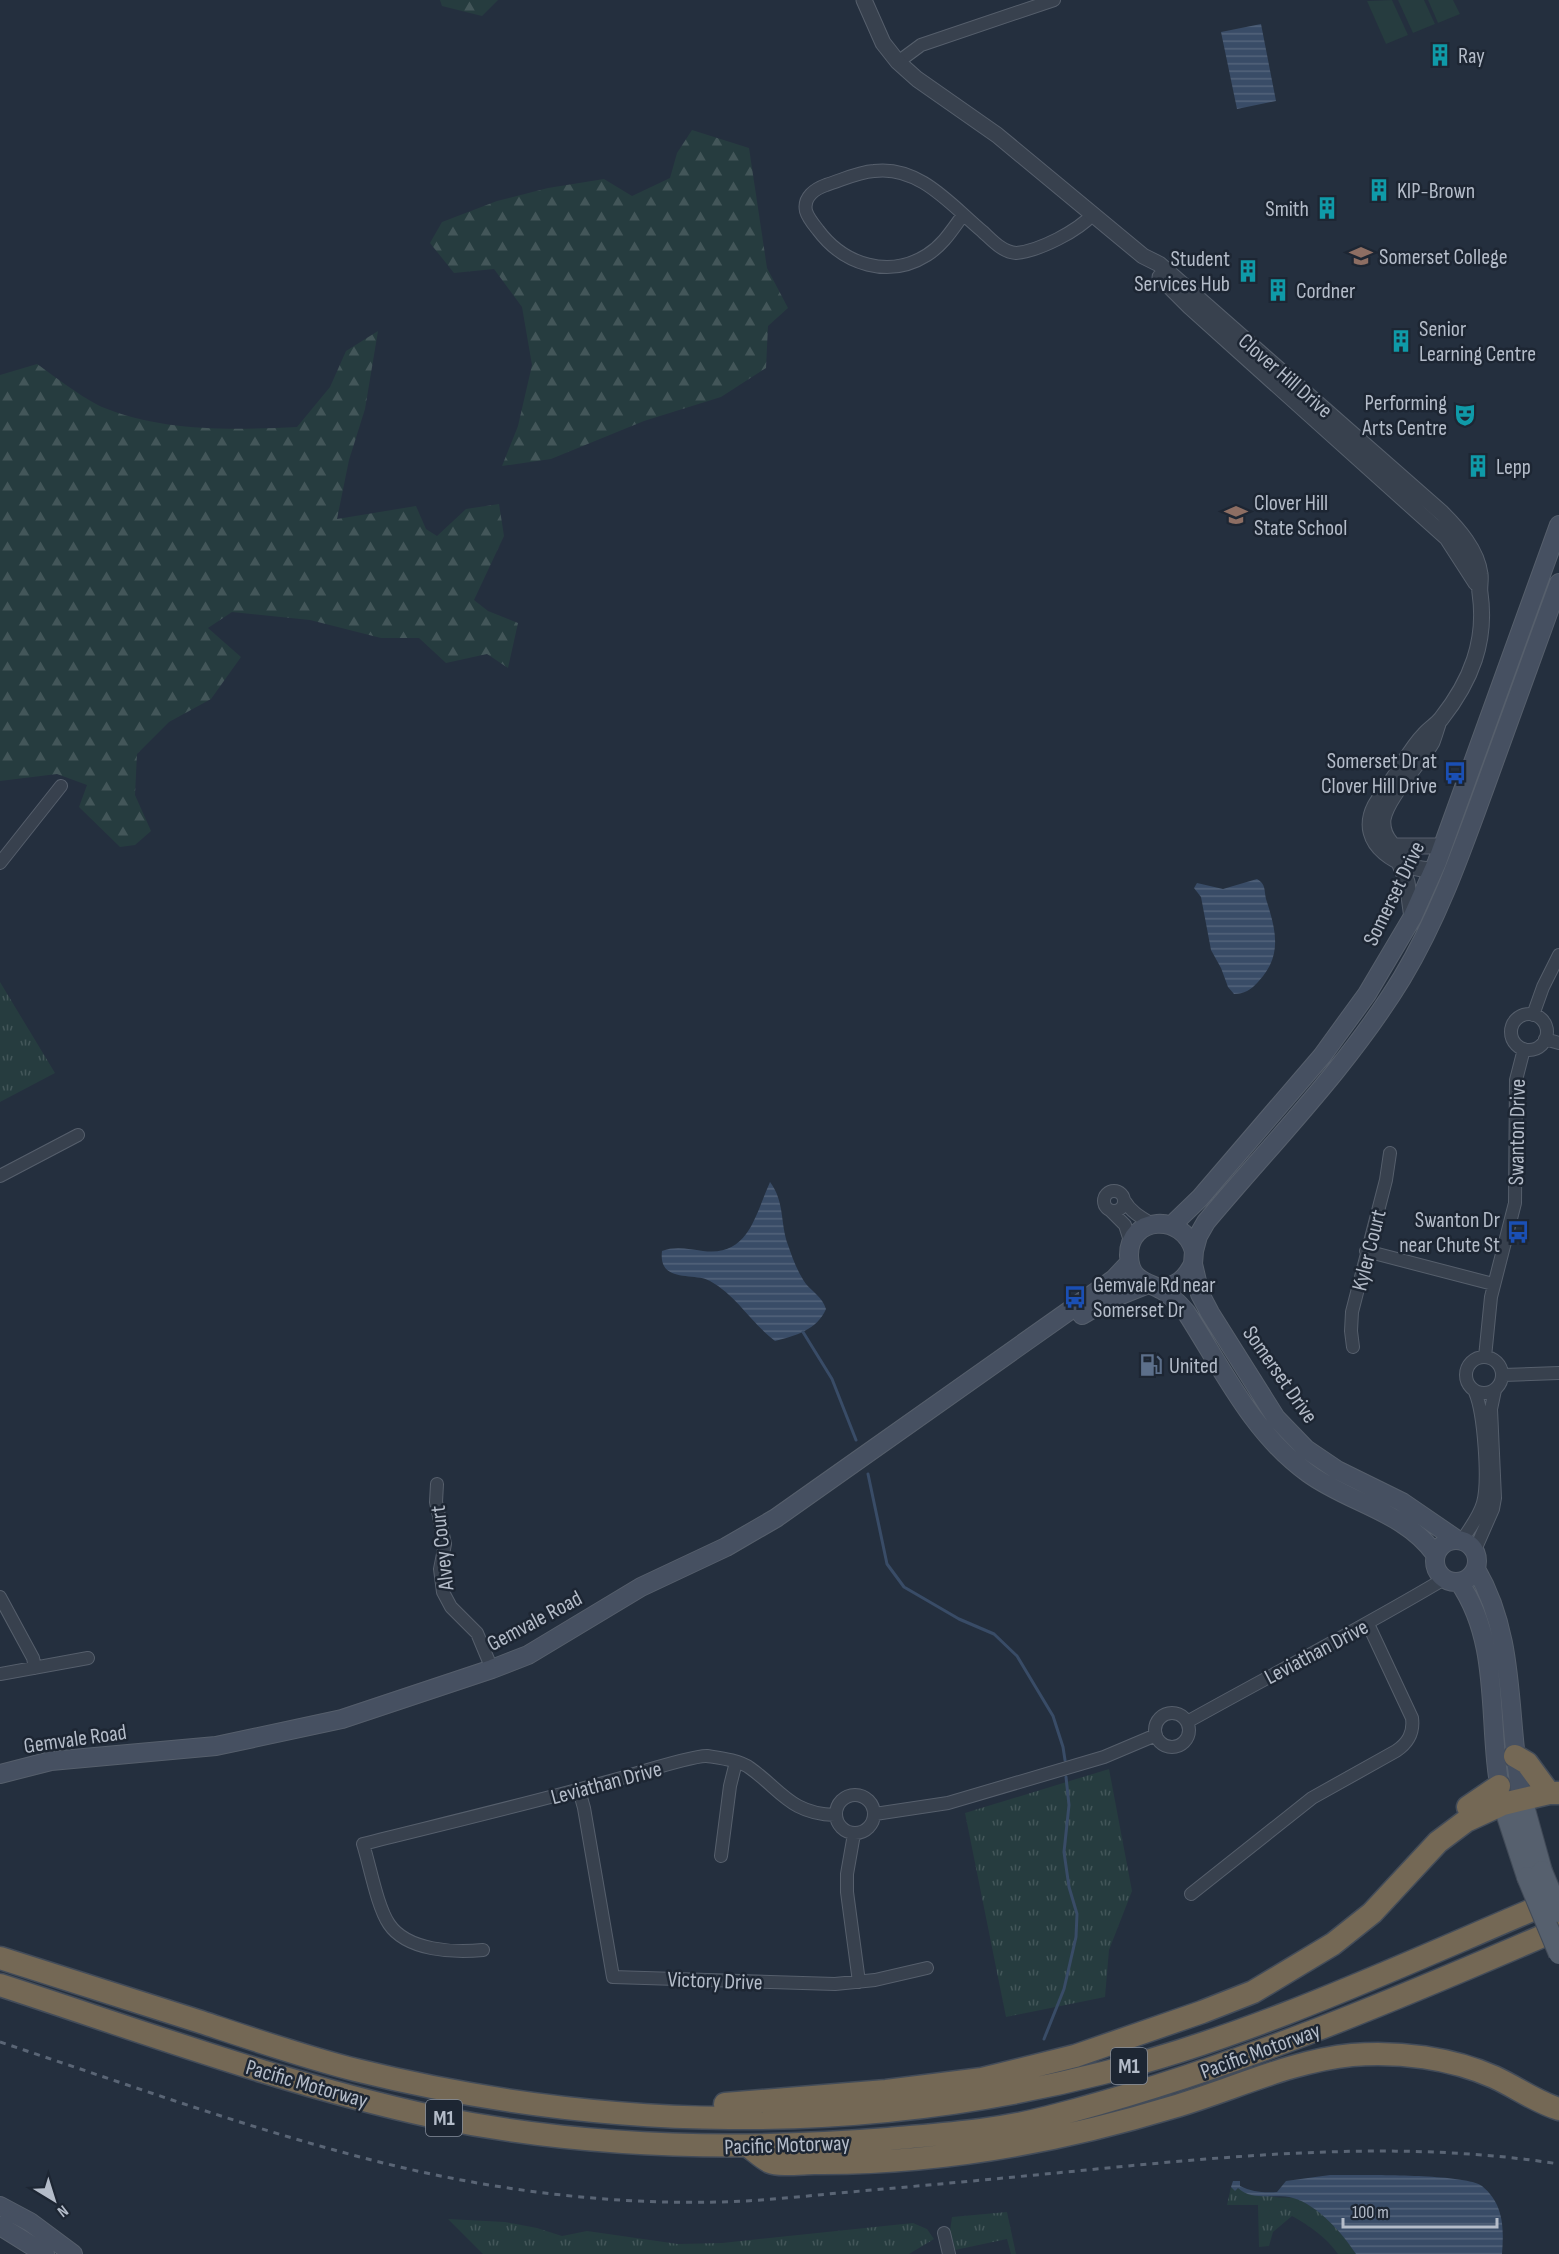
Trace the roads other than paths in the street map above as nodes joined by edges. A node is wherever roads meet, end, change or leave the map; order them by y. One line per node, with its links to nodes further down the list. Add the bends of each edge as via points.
1 (864, 0): 3 (street, Clover Hill Drive, via 874,27)
2 (1054, 0): 3 (street, via 921,45)
3 (898, 62): 4 (street, Clover Hill Drive)
4 (1094, 214): 5 (street, via 1072,232 1016,253 1002,248); 8 (street, Clover Hill Drive, via 1204,303 1449,520 1466,542 1480,574 1483,610 1479,651 1466,681)
5 (963, 215): 5 (street, via 922,181 888,170 860,174 816,189 806,204 811,221 833,249 879,267 896,268 926,256 942,244)
6 (1559, 525): 11 (main road, Somerset Drive)
7 (1559, 583): 15 (main road, Somerset Drive)
8 (1440, 721): 10 (street, Clover Hill Drive, via 1432,742 1385,812 1383,825); 12 (street, Clover Hill Drive, via 1423,736 1373,810 1374,840 1385,854)
9 (61, 786): 13 (street)
10 (1392, 846): 11 (street); 14 (street, Clover Hill Drive)
11 (1443, 846): 14 (main road, Somerset Drive)
12 (1399, 862): 14 (street, Clover Hill Drive, via 1419,870); 16 (street, via 1407,882)
13 (0, 863)
14 (1434, 870): 15 (street, Clover Hill Drive); 16 (main road, Somerset Drive)
15 (1452, 877): 31 (main road, Somerset Drive, via 1424,939 1370,1026 1334,1074 1206,1222 1198,1236)
16 (1412, 918): 28 (main road, Somerset Drive, via 1367,994 1322,1056 1200,1198)
17 (1559, 955): 18 (street)
18 (1533, 1015): 19 (street, via 1546,1026); 21 (street, Swanton Drive, via 1516,1019 1512,1027 1515,1044)
19 (1545, 1039): 20 (street); 21 (street, Swanton Drive, via 1535,1049)
20 (1559, 1042)
21 (1524, 1049): 33 (street, Swanton Drive, via 1515,1080 1515,1203)
22 (78, 1135): 24 (street)
23 (1390, 1153): 30 (street, Kyler Court)
24 (0, 1176)
25 (1124, 1200): 26 (street, via 1121,1209); 26 (street, via 1114,1191 1099,1198); 27 (street, via 1137,1216)
26 (1111, 1211): 29 (street, via 1125,1225)
27 (1152, 1224): 28 (main road); 29 (main road, via 1143,1228)
28 (1172, 1225): 31 (main road, Somerset Drive, via 1187,1235)
29 (1131, 1244): 32 (main road)
30 (1366, 1251): 33 (street); 35 (street, Kyler Court, via 1352,1312)
31 (1194, 1258): 34 (main road, Somerset Drive, via 1183,1280 1176,1285); 43 (main road, Somerset Drive, via 1200,1294 1210,1313 1290,1435 1337,1470 1402,1502)
32 (1129, 1263): 34 (main road, Somerset Drive, via 1138,1279); 37 (main road, Gemvale Road, via 1114,1279)
33 (1493, 1284): 36 (street, Swanton Drive)
34 (1153, 1287): 37 (main road, Gemvale Road, via 1106,1301); 44 (main road, Somerset Drive, via 1175,1299 1186,1312 1245,1405 1292,1461 1310,1475 1415,1531)
35 (1353, 1347)
36 (1485, 1357): 39 (street, via 1497,1362); 41 (street, via 1473,1360 1466,1371 1467,1383)
37 (994, 1364): 51 (main road, Gemvale Road, via 745,1538 641,1587 528,1655)
38 (1559, 1373): 39 (street)
39 (1503, 1375): 40 (street)
40 (1495, 1390): 41 (street); 43 (street, via 1491,1409 1493,1509)
41 (1475, 1392): 43 (street, via 1481,1407 1485,1493)
42 (437, 1484): 51 (street, Alvey Court, via 436,1502 445,1544 440,1583 451,1607 477,1633)
43 (1464, 1543): 44 (main road, via 1442,1544); 45 (main road, via 1477,1557)
44 (1435, 1554): 46 (main road, Somerset Drive, via 1435,1567)
45 (1476, 1569): 46 (main road, via 1469,1577); 55 (main road, via 1496,1609 1504,1639)
46 (1451, 1580): 48 (street, Leviathan Drive); 60 (main road, Somerset Drive, via 1469,1597 1486,1645)
47 (0, 1597): 50 (street)
48 (1368, 1624): 53 (street, Leviathan Drive); 66 (street, via 1412,1718 1407,1742 1312,1798)
49 (88, 1658): 50 (street)
50 (35, 1668): 52 (street)
51 (492, 1669): 57 (main road, Gemvale Road, via 302,1729 216,1746 51,1761)
52 (0, 1674)
53 (1187, 1722): 54 (street, via 1176,1713 1165,1715 1157,1723); 54 (street, via 1190,1732 1179,1746 1166,1746)
54 (1156, 1735): 61 (street, via 1104,1757 948,1803)
55 (1515, 1756): 59 (highway, via 1527,1763); 60 (main road)
56 (736, 1762): 58 (street, Leviathan Drive, via 703,1756); 62 (street, Leviathan Drive, via 749,1767 797,1806 821,1815); 64 (street)
57 (0, 1774)
58 (579, 1790): 70 (street, Leviathan Drive, via 363,1844 383,1914 394,1931 438,1950); 74 (street, Victory Drive, via 613,1977)
59 (1554, 1793): 60 (highway)
60 (1508, 1797): 65 (main road); 77 (highway, via 1439,1827 1423,1843 1415,1866 1356,1926 1277,1980 1224,2004 1075,2056 1014,2072 886,2091 701,2105)
61 (875, 1814): 62 (street, via 866,1798 851,1795 839,1803); 63 (street, via 868,1828)
62 (835, 1815): 63 (street, via 840,1827)
63 (854, 1834): 74 (street, via 847,1892)
64 (722, 1856)
65 (1535, 1874): 68 (main road, bridge); 71 (main road, bridge)
66 (1191, 1894)
67 (1559, 1899): 77 (highway, Pacific Motorway / M1, via 1273,2018 1104,2073 992,2097 904,2109 793,2118)
68 (1559, 1912)
69 (1559, 1929): 78 (highway, Pacific Motorway / M1, via 1233,2062 1047,2118 982,2131)
70 (483, 1950)
71 (1559, 1954)
72 (0, 1958): 77 (highway, Pacific Motorway / M1, via 372,2074 512,2102)
73 (927, 1968): 74 (street)
74 (859, 1982)
75 (0, 1985): 78 (highway, Pacific Motorway / M1, via 308,2085 437,2117 614,2142)
76 (1559, 2109): 78 (highway, via 1492,2076 1453,2063 1404,2055 1351,2055 1298,2065 1127,2120 1013,2145 845,2163 772,2163)
77 (672, 2117)
78 (748, 2146)
79 (0, 2206): 83 (main road, via 30,2222)
80 (0, 2226): 82 (main road)
81 (944, 2233): 84 (street)
82 (45, 2254)
83 (73, 2254)
84 (949, 2254)

